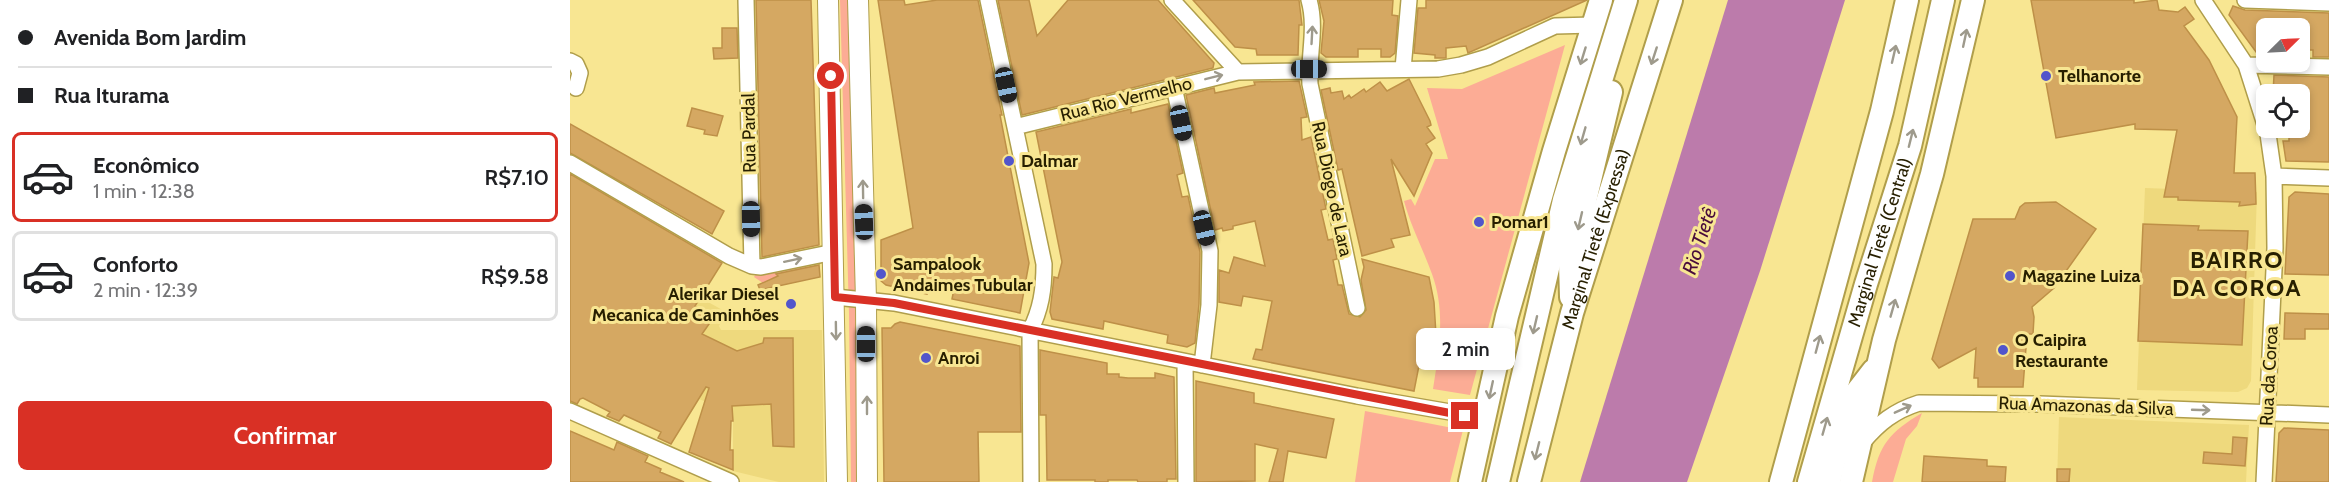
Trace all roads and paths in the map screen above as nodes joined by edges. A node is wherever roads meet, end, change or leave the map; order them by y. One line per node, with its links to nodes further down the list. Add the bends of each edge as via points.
1 (746, 0): 31 (street, Rua Pardal)
2 (828, 0): 30 (main road)
3 (858, 0): 33 (main road, one-way to 3)
4 (988, 0): 26 (street)
5 (1172, 0): 23 (street)
6 (1309, 0): 21 (street, Rua Diogo de Lara, one-way to 6, via 1313,23)
7 (1409, 0): 22 (street)
8 (1601, 0): 17 (highway)
9 (1627, 0): 35 (highway, one-way to 35, via 1628,18 1570,264); 51 (highway, one-way to 51, via 1564,200)
10 (1671, 0): 35 (highway, Marginal Tietê (Expressa), one-way to 35)
11 (1907, 0): 53 (highway, one-way to 11, via 1882,111)
12 (1943, 0): 54 (highway, Marginal Tietê (Central), one-way to 12, via 1910,146)
13 (1973, 0): 38 (highway, one-way to 13, via 1932,174)
14 (2203, 0): 19 (street, Rua da Coroa)
15 (2245, 0): 16 (street)
16 (2329, 3)
17 (1593, 25): 22 (street, Rua Rio Vermelho, via 1556,27 1461,65); 43 (highway, one-way to 43, via 1507,316)
18 (570, 61): 25 (street, via 580,73)
19 (2246, 65): 20 (street); 28 (street, Rua da Coroa, via 2268,134)
20 (2329, 67)
21 (1309, 69): 22 (street, Rua Rio Vermelho); 23 (street, Rua Rio Vermelho); 34 (street, Rua Diogo de Lara)
22 (1403, 69)
23 (1238, 72): 24 (street, Rua Rio Vermelho, one-way to 23)
24 (1174, 87): 26 (street, Rua Rio Vermelho); 39 (street, via 1210,251)
25 (576, 88)
26 (1015, 127): 36 (street, via 1044,264 1044,290)
27 (570, 163): 31 (street)
28 (2274, 176): 29 (street); 41 (street, Rua da Coroa)
29 (2329, 178)
30 (834, 252): 31 (street, one-way to 30); 32 (main road)
31 (752, 266)
32 (835, 297): 33 (street); 46 (main road, one-way to 46)
33 (866, 300): 36 (street); 47 (main road, one-way to 33)
34 (1357, 308)
35 (1572, 313): 52 (highway, Marginal Tietê (Expressa), one-way to 52)
36 (1030, 331): 37 (street); 48 (street)
37 (1185, 362): 39 (street); 49 (street)
38 (1878, 364): 44 (highway); 55 (highway, via 1849,402)
39 (1202, 365): 43 (street)
40 (570, 411): 45 (street)
41 (2268, 413): 42 (street, Rua Amazonas da Silva); 44 (street, Rua Amazonas da Silva, one-way to 41, via 1886,417 1919,403); 57 (street, Rua da Coroa)
42 (2329, 415)
43 (1485, 418): 50 (highway)
44 (1859, 447): 56 (highway)
45 (731, 482)
46 (837, 482)
47 (867, 482)
48 (1031, 482)
49 (1186, 482)
50 (1470, 482)
51 (1498, 482)
52 (1529, 482)
53 (1781, 482)
54 (1809, 482)
55 (1829, 482)
56 (1851, 482)
57 (2264, 482)

